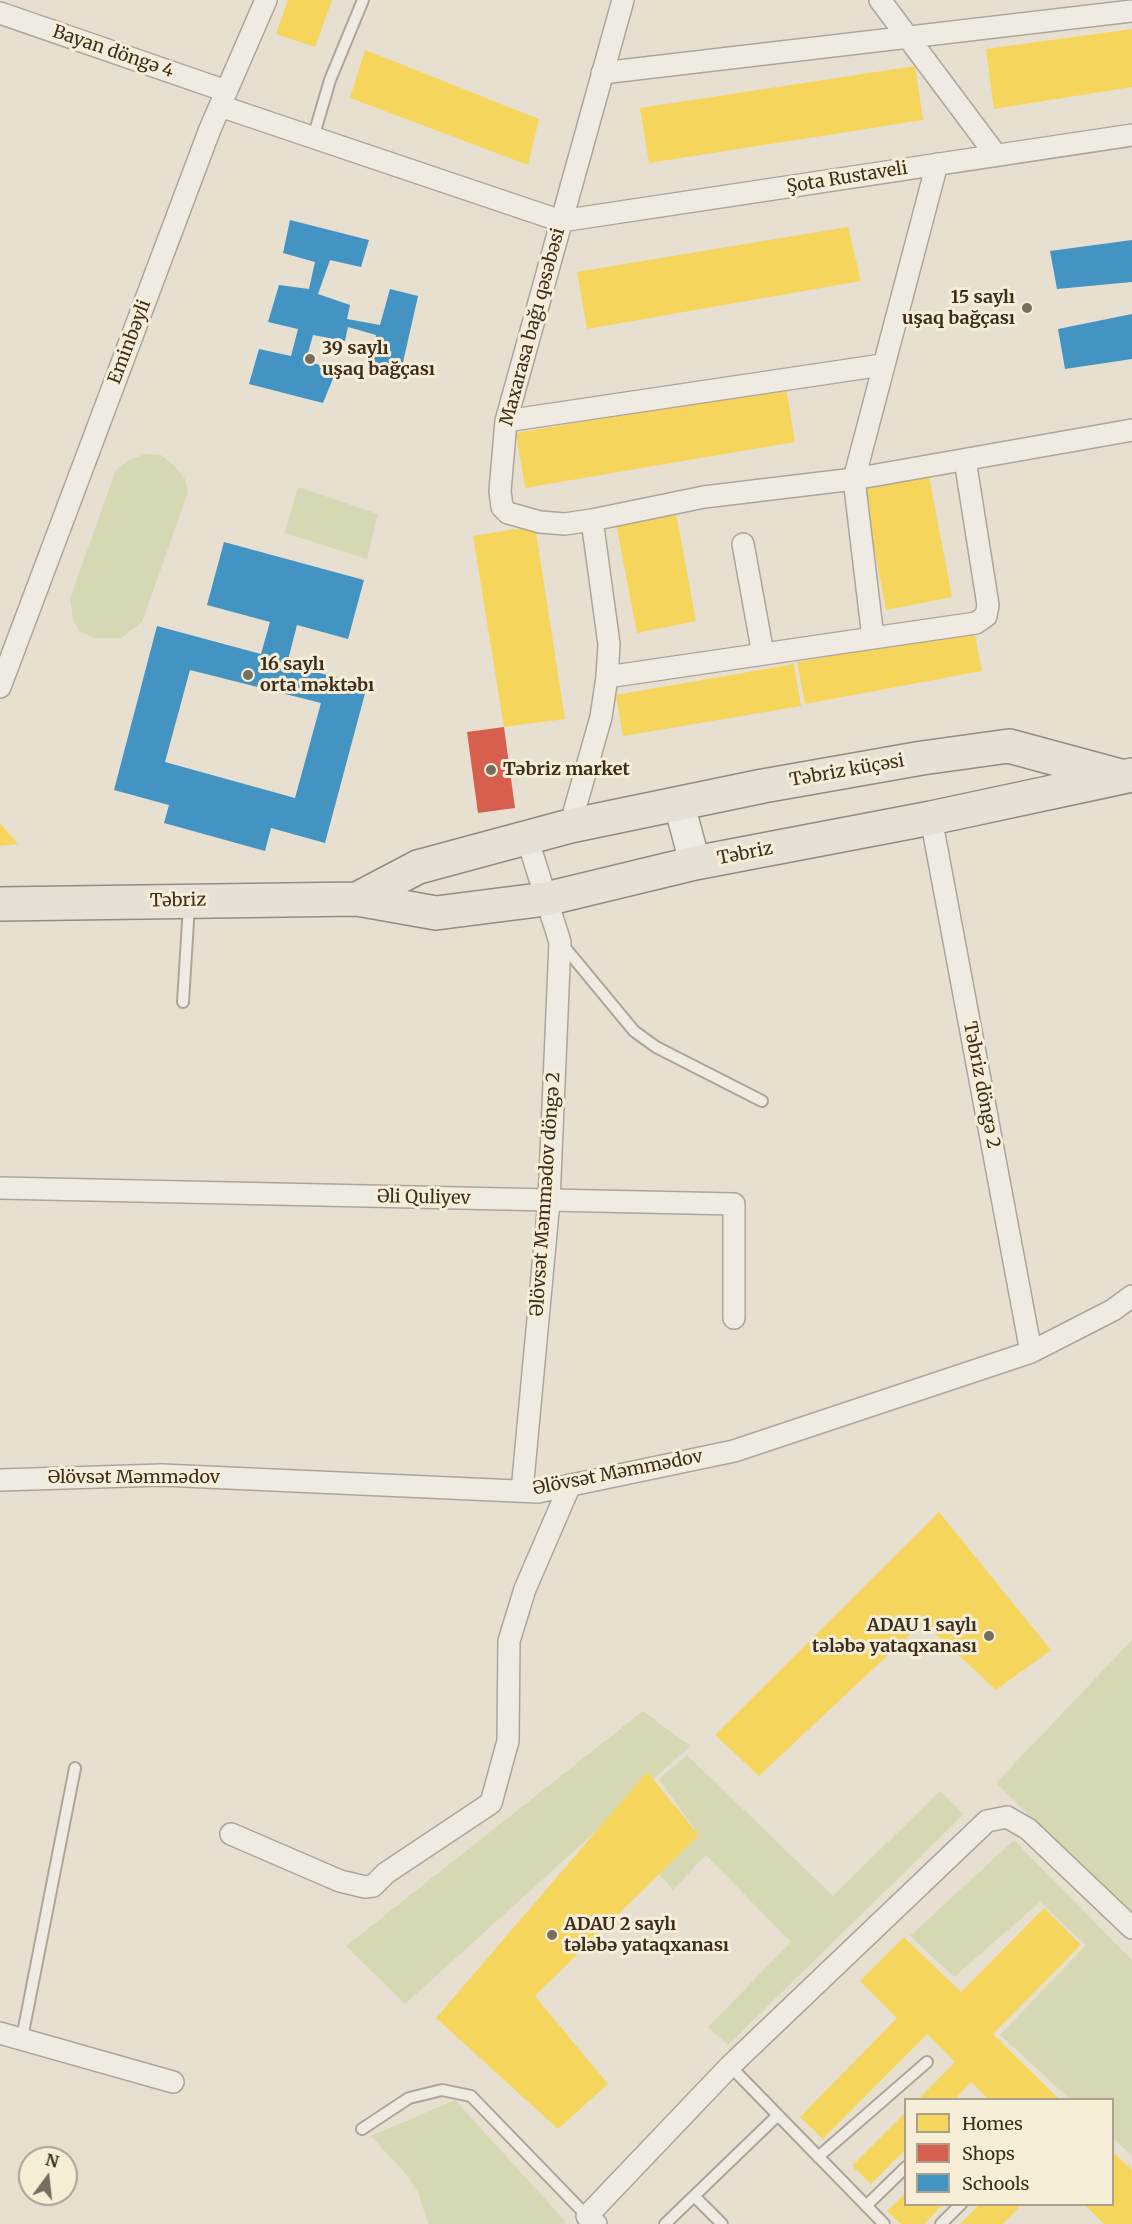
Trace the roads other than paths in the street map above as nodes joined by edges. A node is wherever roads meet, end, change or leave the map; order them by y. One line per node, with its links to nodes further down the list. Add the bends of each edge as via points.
1 (266, 0): 9 (street, Eminbəyli)
2 (363, 0): 11 (lane, via 330,80)
3 (623, 0): 8 (street, Maxarasa bağı qəsəbəsi)
4 (880, 0): 7 (street)
5 (1132, 11): 7 (street)
6 (0, 13): 9 (street, Bayan döngə 4)
7 (909, 39): 8 (street); 12 (street)
8 (602, 73): 14 (street, Maxarasa bağı qəsəbəsi)
9 (223, 99): 11 (street, Bayan döngə 4); 25 (street, Eminbəyli)
10 (1132, 135): 12 (street, Şota Rustaveli)
11 (313, 138): 14 (street, Bayan döngə 4)
12 (996, 155): 13 (street, Şota Rustaveli)
13 (937, 164): 14 (street, Şota Rustaveli); 15 (street)
14 (561, 221): 16 (street, Maxarasa bağı qəsəbəsi)
15 (882, 365): 16 (street); 19 (street)
16 (506, 421): 20 (street, Maxarasa bağı qəsəbəsi, via 502,507 508,513 540,522)
17 (1132, 429): 18 (street)
18 (965, 460): 19 (street); 22 (street, via 988,605 986,616 976,623)
19 (854, 479): 20 (street, via 704,497); 22 (street)
20 (592, 520): 24 (street, via 609,644)
21 (742, 544): 23 (street)
22 (873, 638): 23 (street)
23 (763, 654): 24 (street)
24 (607, 677): 29 (street, via 601,717)
25 (0, 687)
26 (1127, 776): 27 (main road, Təbriz küçəsi, via 1009,746 763,786); 28 (main road, Təbriz)
27 (679, 804): 29 (main road, Təbriz küçəsi); 31 (main road)
28 (931, 818): 31 (main road, Təbriz); 43 (street, Təbriz döngə 2)
29 (570, 826): 30 (main road, Təbriz)
30 (527, 838): 32 (main road, Təbriz, via 418,867); 33 (street, Əlövsət Məmmədov döngə 2)
31 (695, 863): 33 (main road, Təbriz)
32 (357, 899): 33 (main road, Təbriz, via 436,912); 34 (main road, Təbriz)
33 (546, 899): 36 (street, Əlövsət Məmmədov döngə 2)
34 (189, 901): 35 (main road, Təbriz); 37 (lane)
35 (0, 904)
36 (560, 942): 38 (lane, via 634,1031 656,1047); 40 (street, Əlövsət Məmmədov döngə 2)
37 (183, 1002)
38 (762, 1101)
39 (0, 1188): 40 (street, Əli Quliyev)
40 (549, 1201): 42 (street, Əli Quliyev, via 734,1204); 46 (street, Əlövsət Məmmədov döngə 2)
41 (1132, 1296): 43 (street, Əlövsət Məmmədov, via 1113,1310)
42 (734, 1318)
43 (1031, 1352): 45 (street, Əlövsət Məmmədov, via 734,1451)
44 (0, 1480): 46 (street, Əlövsət Məmmədov, via 162,1475)
45 (570, 1485): 46 (street, Əlövsət Məmmədov); 48 (street, via 525,1589 509,1641 508,1741 491,1803 386,1873 373,1886 365,1887 340,1881)
46 (522, 1491)
47 (75, 1768): 51 (lane)
48 (231, 1834)
49 (1132, 1928): 53 (street, via 1028,1829 1007,1818 987,1821)
50 (0, 2033): 51 (street)
51 (21, 2038): 54 (street)
52 (927, 2062): 57 (lane)
53 (730, 2066): 55 (lane); 62 (street)
54 (172, 2082)
55 (778, 2115): 57 (lane); 59 (lane)
56 (362, 2129): 62 (lane, via 409,2098 442,2090 471,2096)
57 (818, 2157): 60 (lane)
58 (904, 2169): 60 (lane)
59 (694, 2196): 63 (lane); 64 (lane)
60 (867, 2205): 65 (lane)
61 (960, 2206): 66 (lane)
62 (592, 2220)
63 (665, 2224)
64 (722, 2224)
65 (884, 2224)
66 (941, 2224)

